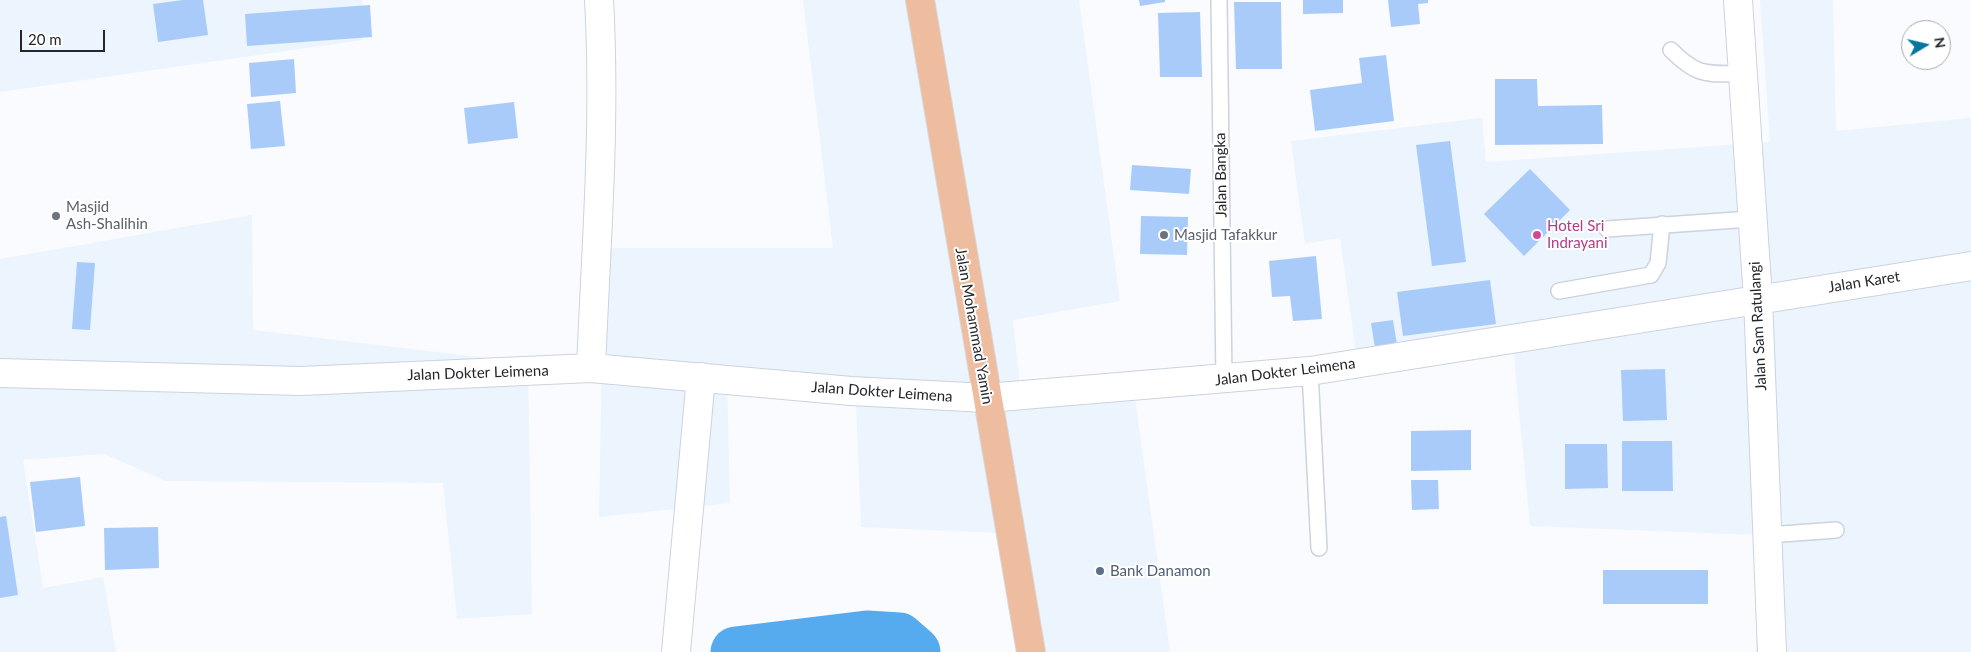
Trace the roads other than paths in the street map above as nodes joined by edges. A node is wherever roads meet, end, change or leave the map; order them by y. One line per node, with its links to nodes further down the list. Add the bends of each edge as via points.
1 (599, 0): 13 (street, via 599,185)
2 (920, 0): 18 (main road, Jalan Mohammad Yamin)
3 (1218, 0): 17 (lane, Jalan Bangka)
4 (1738, 0): 6 (street, Jalan Sam Ratulangi)
5 (1671, 50): 6 (lane, via 1702,73)
6 (1743, 74): 7 (street, Jalan Sam Ratulangi)
7 (1751, 219): 8 (lane); 12 (street, Jalan Sam Ratulangi)
8 (1662, 224): 9 (lane); 11 (lane, via 1658,263 1652,275)
9 (1606, 228)
10 (1971, 266): 12 (street, Jalan Karet)
11 (1558, 291)
12 (1758, 299): 14 (street, Jalan Dokter Leimena, via 1544,336); 20 (street, Jalan Sam Ratulangi)
13 (591, 368): 15 (street, Jalan Dokter Leimena, via 301,381); 16 (street, Jalan Dokter Leimena)
14 (1310, 371): 17 (street, Jalan Dokter Leimena); 21 (lane)
15 (0, 372)
16 (701, 377): 18 (street, Jalan Dokter Leimena, via 851,391); 22 (street)
17 (1224, 379): 18 (street, Jalan Dokter Leimena)
18 (987, 398): 23 (main road, Jalan Mohammad Yamin)
19 (1836, 530): 20 (lane)
20 (1768, 535): 24 (street, Jalan Sam Ratulangi)
21 (1319, 548)
22 (676, 652)
23 (1031, 652)
24 (1772, 652)

